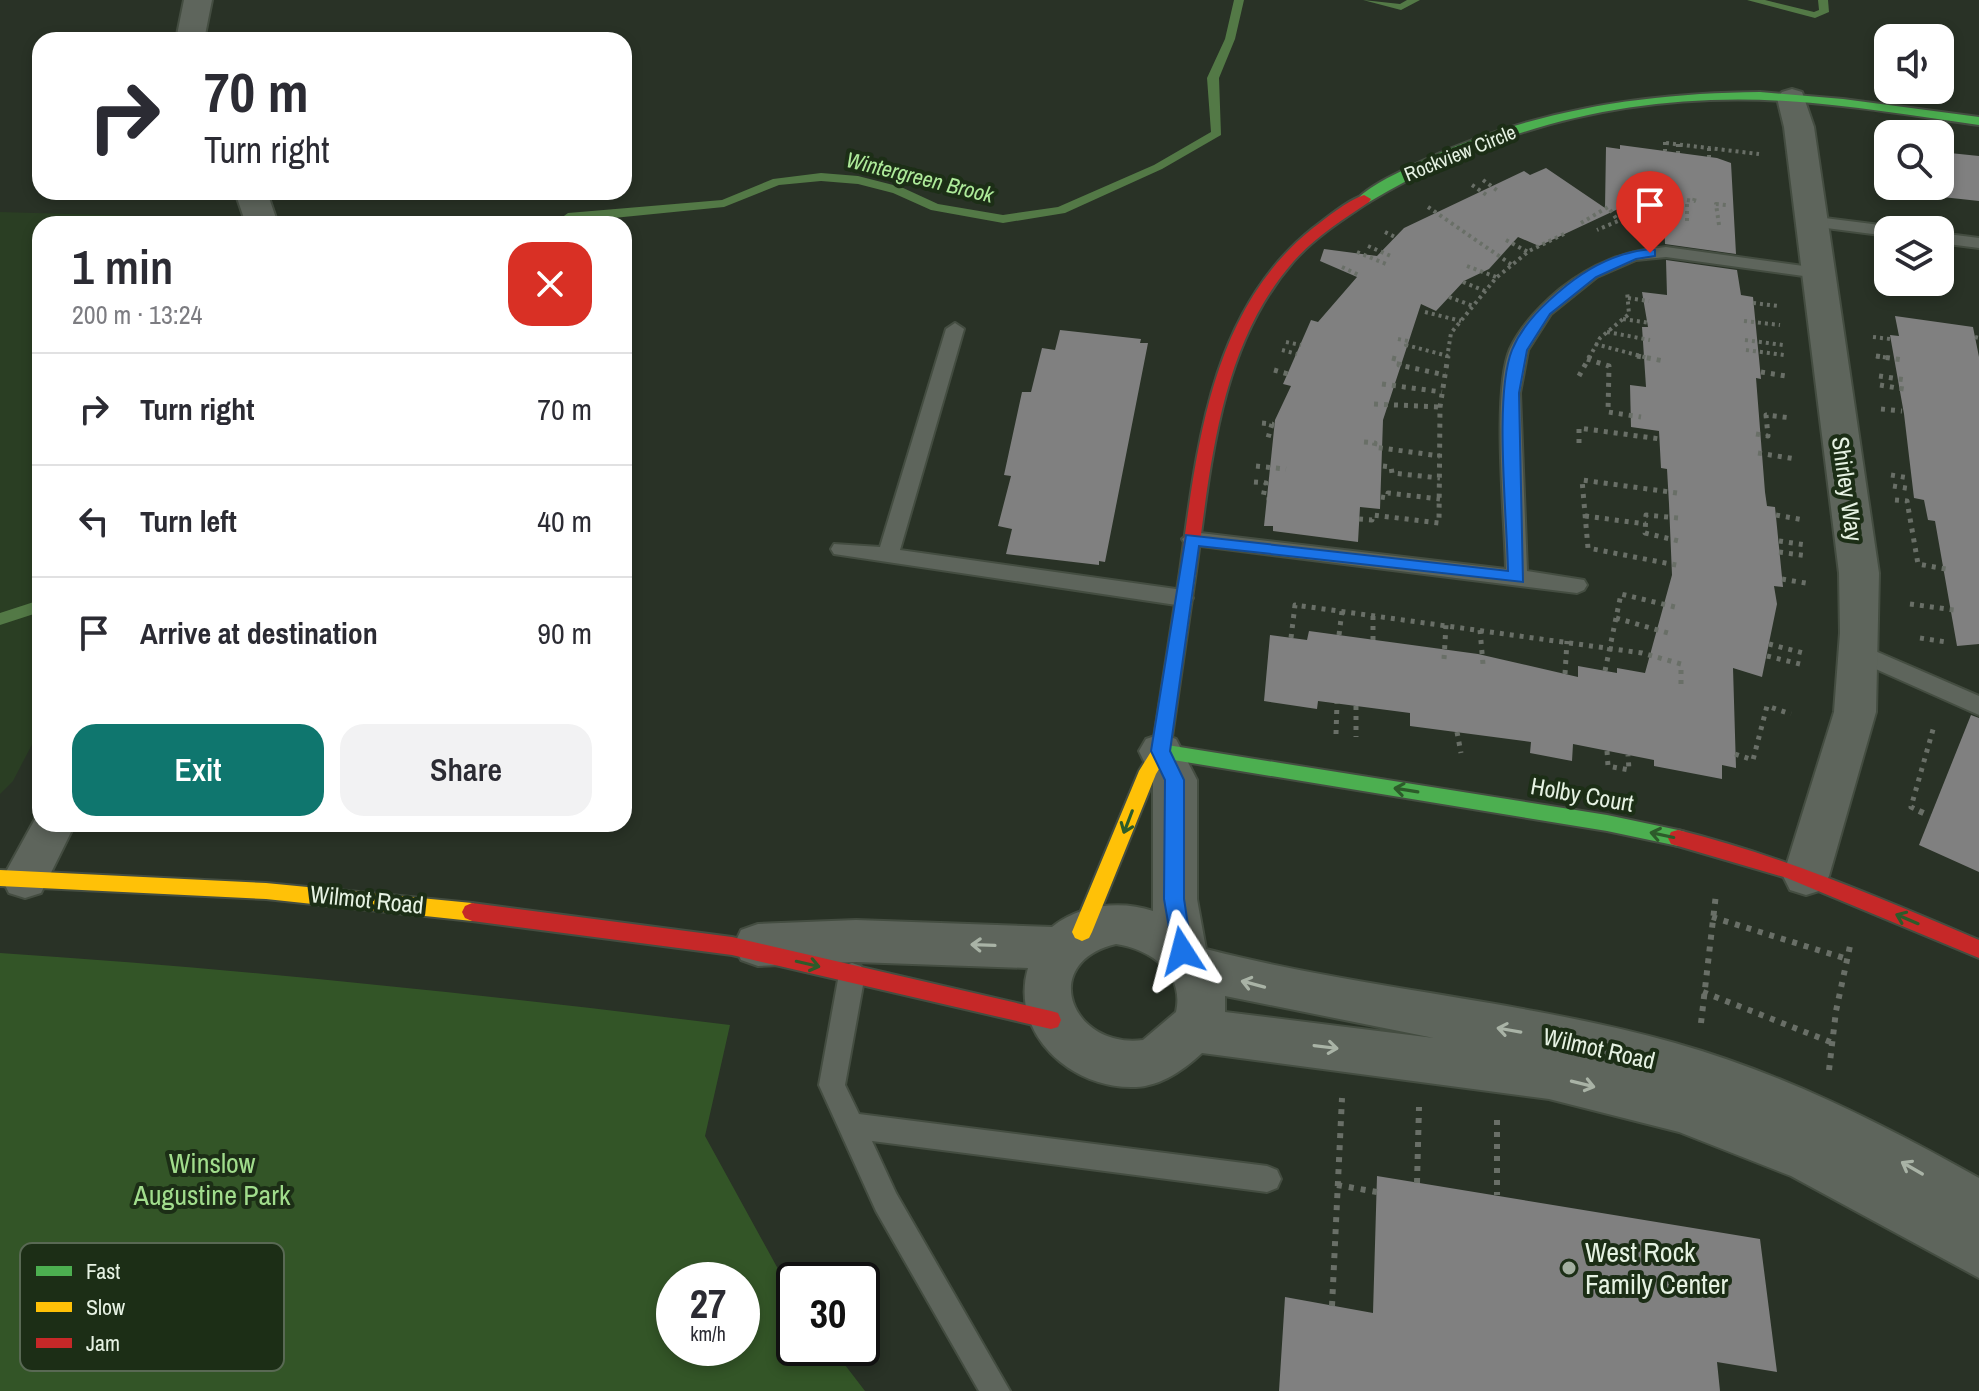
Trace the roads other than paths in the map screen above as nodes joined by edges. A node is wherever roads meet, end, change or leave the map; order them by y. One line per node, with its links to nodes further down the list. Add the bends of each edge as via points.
1 (198, 0): 2 (street)
2 (192, 32)
3 (1792, 98): 4 (street, Rockview Circle); 5 (street, Shirley Way); 11 (street, Rockview Circle, via 1665,101 1522,127 1410,170 1354,205 1281,267 1230,350 1213,402)
4 (1979, 121)
5 (1809, 221): 6 (lane); 9 (street, Shirley Way)
6 (1874, 229)
7 (1954, 240): 8 (lane)
8 (1979, 243)
9 (1818, 273): 14 (lane, via 1666,252 1633,255 1591,273 1545,310 1519,350 1511,393); 17 (street, Shirley Way, via 1859,573)
10 (955, 329): 13 (lane)
11 (1192, 539): 14 (lane); 16 (street, Rockview Circle)
12 (841, 549): 13 (lane)
13 (888, 555): 16 (lane)
14 (1517, 578): 15 (lane)
15 (1577, 585)
16 (1183, 598): 19 (street, Rockview Circle)
17 (1859, 652): 18 (lane); 21 (street, Shirley Way, via 1855,712)
18 (1979, 706)
19 (1161, 751): 21 (street, Holby Court, one-way to 19, via 1727,849 1607,823); 23 (street, Rockview Circle, one-way to 23); 26 (street, Rockview Circle, via 1175,780 1174,899)
20 (47, 832): 22 (street)
21 (1806, 876): 25 (street, Holby Court, one-way to 21)
22 (13, 879): 24 (street, Wilmot Road, via 266,891)
23 (1071, 940): 24 (street, Wilmot Road, one-way to 24); 26 (street, via 1116,924 1152,930); 28 (street, via 1045,982)
24 (732, 946): 27 (street, Wilmot Road, one-way to 27)
25 (1979, 949)
26 (1188, 959): 29 (street, via 1200,988); 32 (street, Wilmot Road, one-way to 26, via 1888,1154 1677,1066 1549,1037 1263,987)
27 (852, 974): 28 (street, Wilmot Road); 30 (lane, via 832,1085)
28 (1051, 1020): 29 (street, via 1072,1045 1093,1056 1138,1064 1170,1052)
29 (1193, 1030): 33 (street, Wilmot Road, one-way to 33, via 1549,1076 1679,1108 1809,1158)
30 (851, 1126): 31 (lane); 34 (lane, via 886,1202)
31 (1267, 1179)
32 (1979, 1207)
33 (1979, 1251)
34 (995, 1391)

